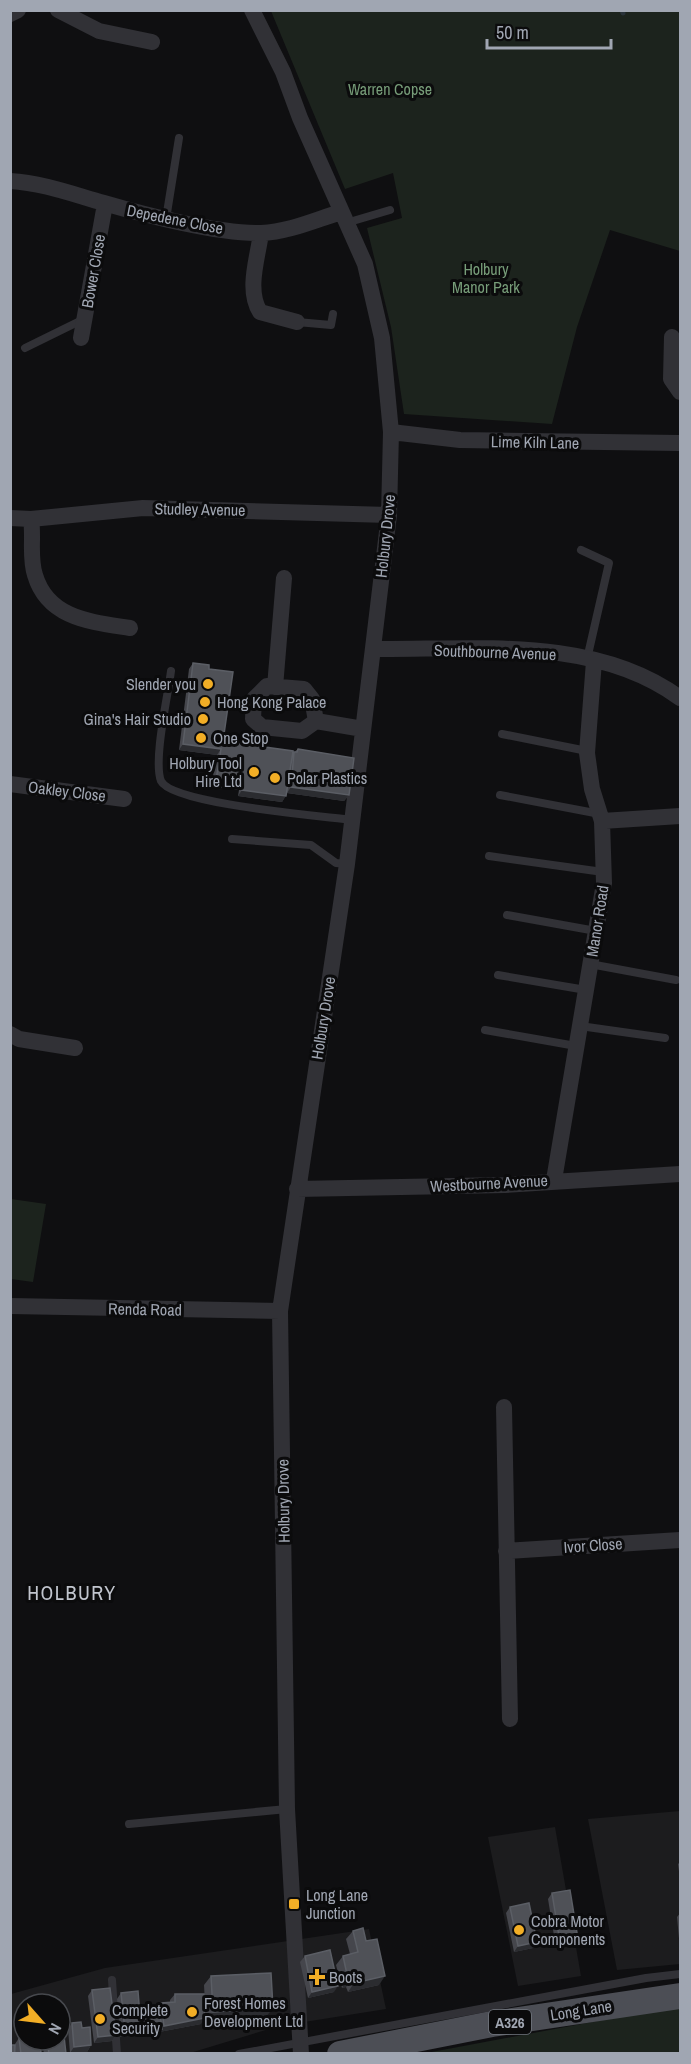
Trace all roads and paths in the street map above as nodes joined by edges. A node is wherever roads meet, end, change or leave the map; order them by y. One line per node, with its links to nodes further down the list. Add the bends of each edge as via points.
1 (18, 10): 4 (street)
2 (58, 10): 5 (street, via 99,31)
3 (252, 10): 10 (street, Holbury Drove, via 283,72)
4 (10, 14)
5 (152, 42)
6 (179, 138): 11 (lane)
7 (10, 181): 8 (street, Depedene Close, via 36,183)
8 (105, 204): 11 (street, Depedene Close); 14 (street, Bower Close)
9 (390, 210): 10 (lane)
10 (343, 217): 12 (street, Depedene Close); 20 (street, Holbury Drove, via 365,264 382,338)
11 (166, 219): 12 (street, Depedene Close)
12 (261, 233): 15 (street, via 254,302 260,312)
13 (333, 314): 15 (lane, via 331,325)
14 (85, 319): 17 (street, Bower Close); 18 (lane)
15 (297, 322)
16 (672, 337): 19 (street, via 671,380)
17 (81, 338)
18 (25, 348)
19 (681, 392)
20 (391, 432): 21 (street, Lime Kiln Lane, via 460,440); 22 (street, Holbury Drove)
21 (681, 443)
22 (389, 515): 24 (street, Studley Avenue, via 143,508); 28 (street, Holbury Drove)
23 (10, 518): 24 (street, Studley Avenue)
24 (31, 519): 27 (street, via 34,574 57,608 85,621)
25 (581, 550): 29 (lane, via 609,563)
26 (284, 578): 31 (street)
27 (130, 628)
28 (373, 649): 29 (street, Southbourne Avenue, via 551,651); 34 (street, Holbury Drove)
29 (591, 660): 32 (street, Southbourne Avenue, via 634,671); 36 (street, Manor Road)
30 (171, 671): 42 (lane, via 158,761 162,783 168,789 201,801)
31 (275, 687): 33 (street, via 304,689 312,699); 33 (street, via 267,686 254,699 253,719 262,727 302,731)
32 (681, 698)
33 (316, 721): 34 (street)
34 (363, 729): 42 (street, Holbury Drove)
35 (502, 734): 36 (lane)
36 (587, 752): 41 (street, Manor Road)
37 (10, 784): 39 (street, Oakley Close)
38 (500, 795): 41 (lane)
39 (124, 799)
40 (681, 816): 41 (street)
41 (601, 817): 46 (street, Manor Road)
42 (352, 820): 45 (street, Holbury Drove)
43 (232, 839): 45 (lane, via 311,845 336,863)
44 (489, 856): 46 (lane)
45 (347, 864): 61 (street, Holbury Drove)
46 (603, 872): 48 (street, Manor Road)
47 (507, 915): 48 (lane)
48 (596, 931): 49 (street, Manor Road)
49 (590, 964): 51 (lane); 52 (street, Manor Road)
50 (498, 975): 52 (lane)
51 (676, 980)
52 (586, 990): 53 (street, Manor Road)
53 (580, 1026): 56 (lane); 57 (street, Manor Road)
54 (485, 1030): 57 (lane)
55 (10, 1035): 58 (street)
56 (665, 1038)
57 (576, 1046): 60 (street, Manor Road)
58 (75, 1048)
59 (681, 1174): 60 (street, Westbourne Avenue)
60 (554, 1180): 61 (street, Westbourne Avenue, via 505,1185)
61 (297, 1189): 63 (street, Holbury Drove)
62 (10, 1306): 63 (street, Renda Road)
63 (280, 1311): 68 (street, Holbury Drove)
64 (504, 1407): 66 (street)
65 (681, 1540): 66 (street, Ivor Close)
66 (506, 1551): 67 (street)
67 (510, 1719)
68 (287, 1809): 69 (lane); 73 (street, Holbury Drove)
69 (129, 1824)
70 (681, 1974): 73 (lane)
71 (112, 1980): 74 (lane)
72 (681, 1996): 76 (main road, Long Lane / A326, via 492,2024)
73 (300, 2047): 75 (lane)
74 (117, 2054)
75 (239, 2054)
76 (340, 2054)

